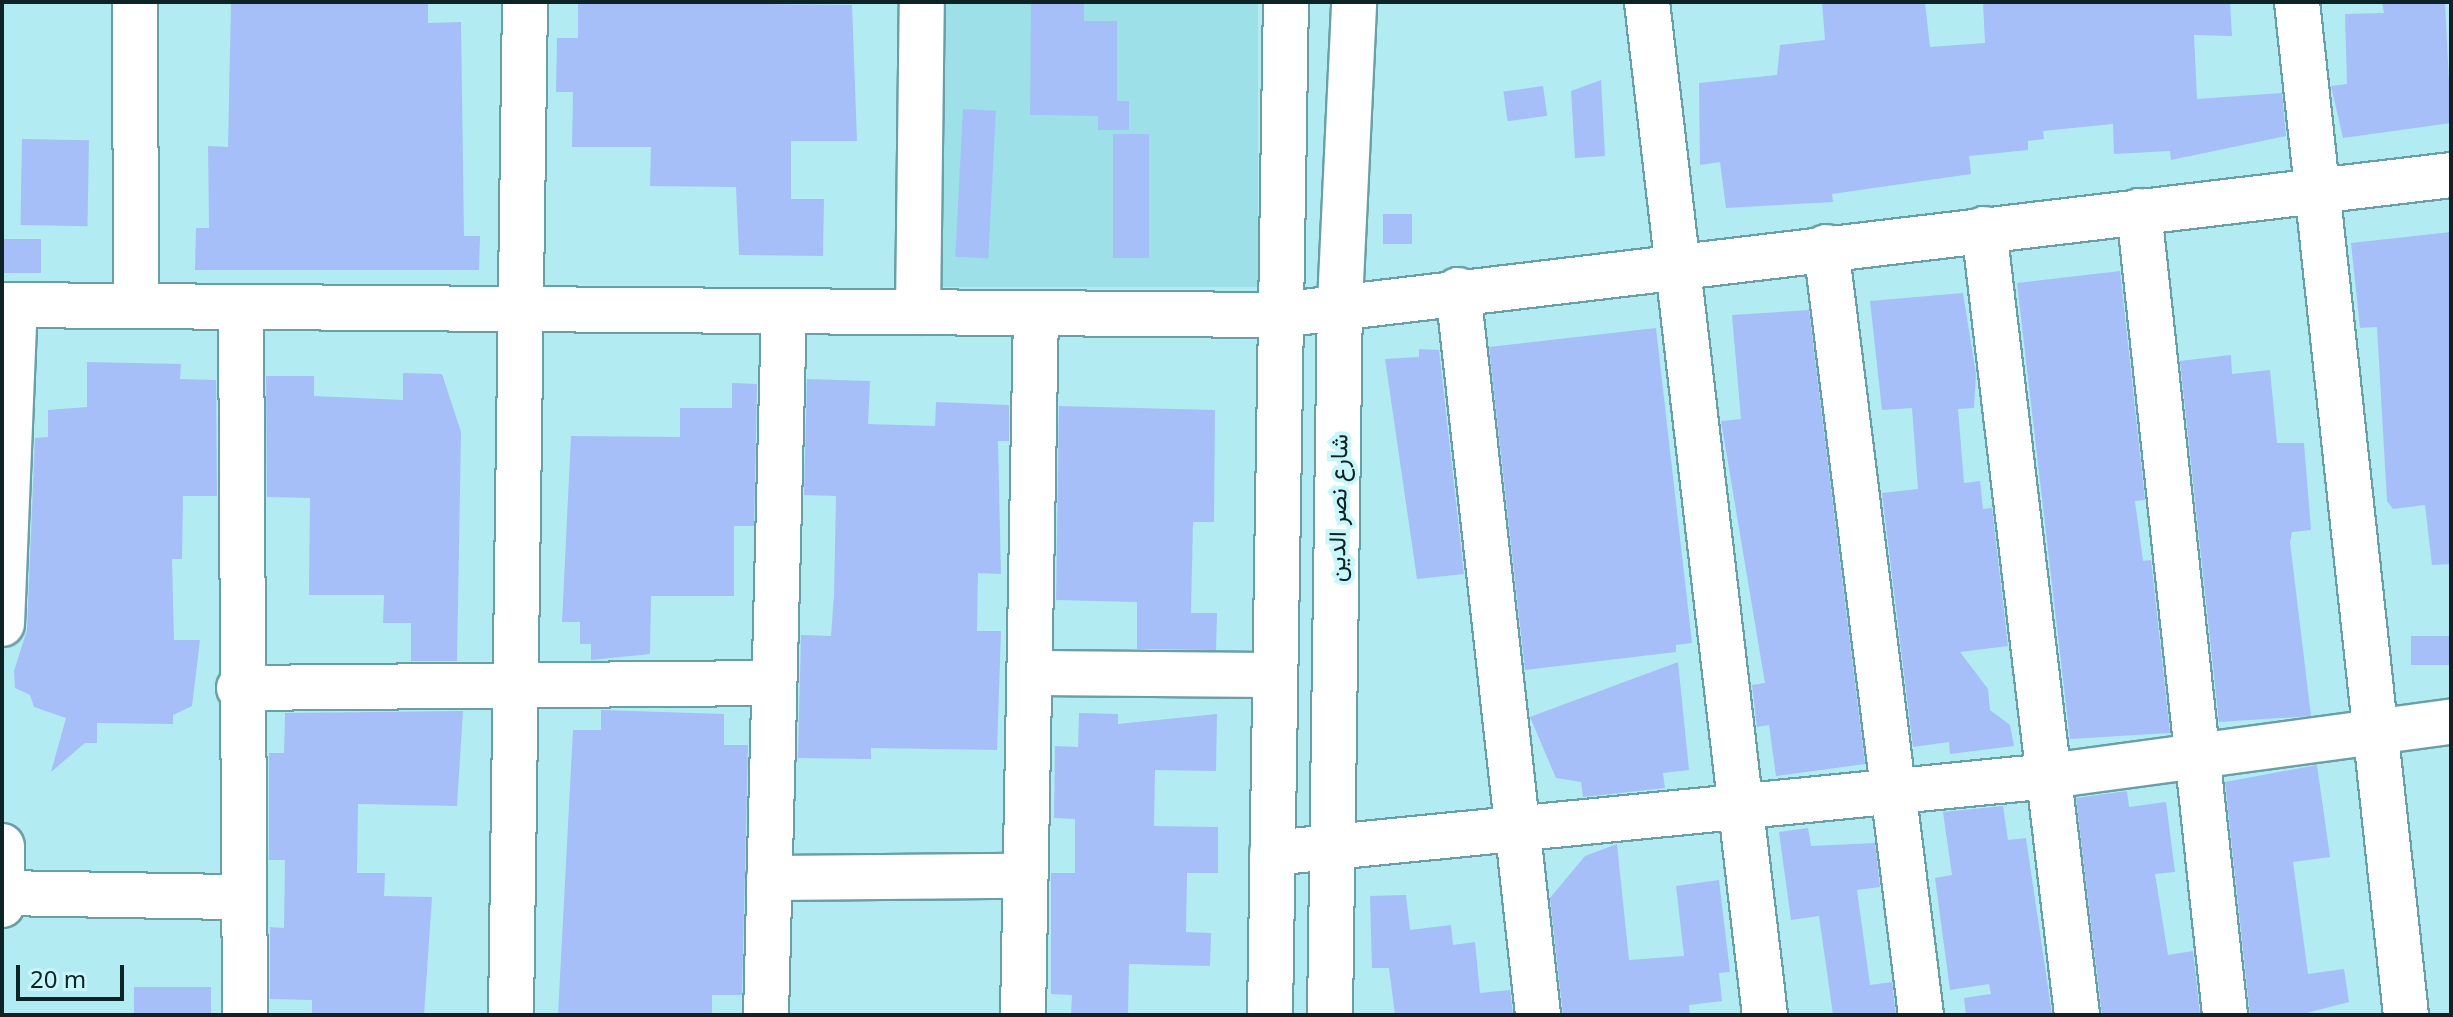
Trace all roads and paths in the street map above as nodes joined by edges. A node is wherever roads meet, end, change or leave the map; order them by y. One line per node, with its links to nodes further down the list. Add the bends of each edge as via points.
1 (135, 2): 17 (street)
2 (525, 2): 19 (street)
3 (922, 2): 21 (street)
4 (1286, 2): 23 (street)
5 (1354, 2): 15 (street, شارع نصر الدين)
6 (1647, 2): 13 (street)
7 (2297, 2): 9 (street)
8 (2451, 175): 9 (street)
9 (2322, 190): 10 (street); 31 (street)
10 (2139, 211): 11 (street); 32 (street)
11 (1984, 229): 12 (street); 33 (street)
12 (1826, 247): 13 (street); 34 (street)
13 (1674, 265): 14 (street); 35 (street)
14 (1458, 290): 15 (street); 36 (street)
15 (1340, 303): 23 (street); 38 (street, شارع نصر الدين)
16 (8, 305): 17 (street); 24 (street)
17 (136, 306): 18 (street)
18 (241, 307): 19 (street); 29 (street)
19 (523, 309): 20 (street); 27 (street)
20 (784, 311): 21 (street); 28 (street)
21 (918, 312): 22 (street)
22 (1036, 313): 23 (street); 25 (street)
23 (1279, 315): 26 (street)
24 (2, 624)
25 (1030, 673): 26 (street); 40 (street)
26 (1274, 675): 39 (street)
27 (515, 683): 28 (street); 29 (street); 46 (street)
28 (774, 683): 41 (street)
29 (239, 688): 43 (street)
30 (2451, 722): 31 (street)
31 (2371, 734): 32 (street); 56 (street)
32 (2196, 758): 33 (street); 55 (street)
33 (2049, 776): 34 (street); 54 (street)
34 (1895, 793): 35 (street); 53 (street)
35 (1738, 810): 36 (street); 52 (street)
36 (1516, 832): 38 (street); 51 (street)
37 (2, 846): 42 (street)
38 (1332, 848): 39 (street); 50 (street, شارع نصر الدين)
39 (1272, 853): 49 (street)
40 (1023, 876): 41 (street); 48 (street)
41 (769, 878): 47 (street)
42 (2, 893): 43 (street); 44 (street)
43 (243, 897): 45 (street)
44 (2, 905)
45 (245, 1015)
46 (511, 1015)
47 (766, 1015)
48 (1023, 1015)
49 (1270, 1015)
50 (1330, 1015)
51 (1538, 1015)
52 (1765, 1015)
53 (1921, 1015)
54 (2077, 1015)
55 (2225, 1015)
56 (2406, 1015)

